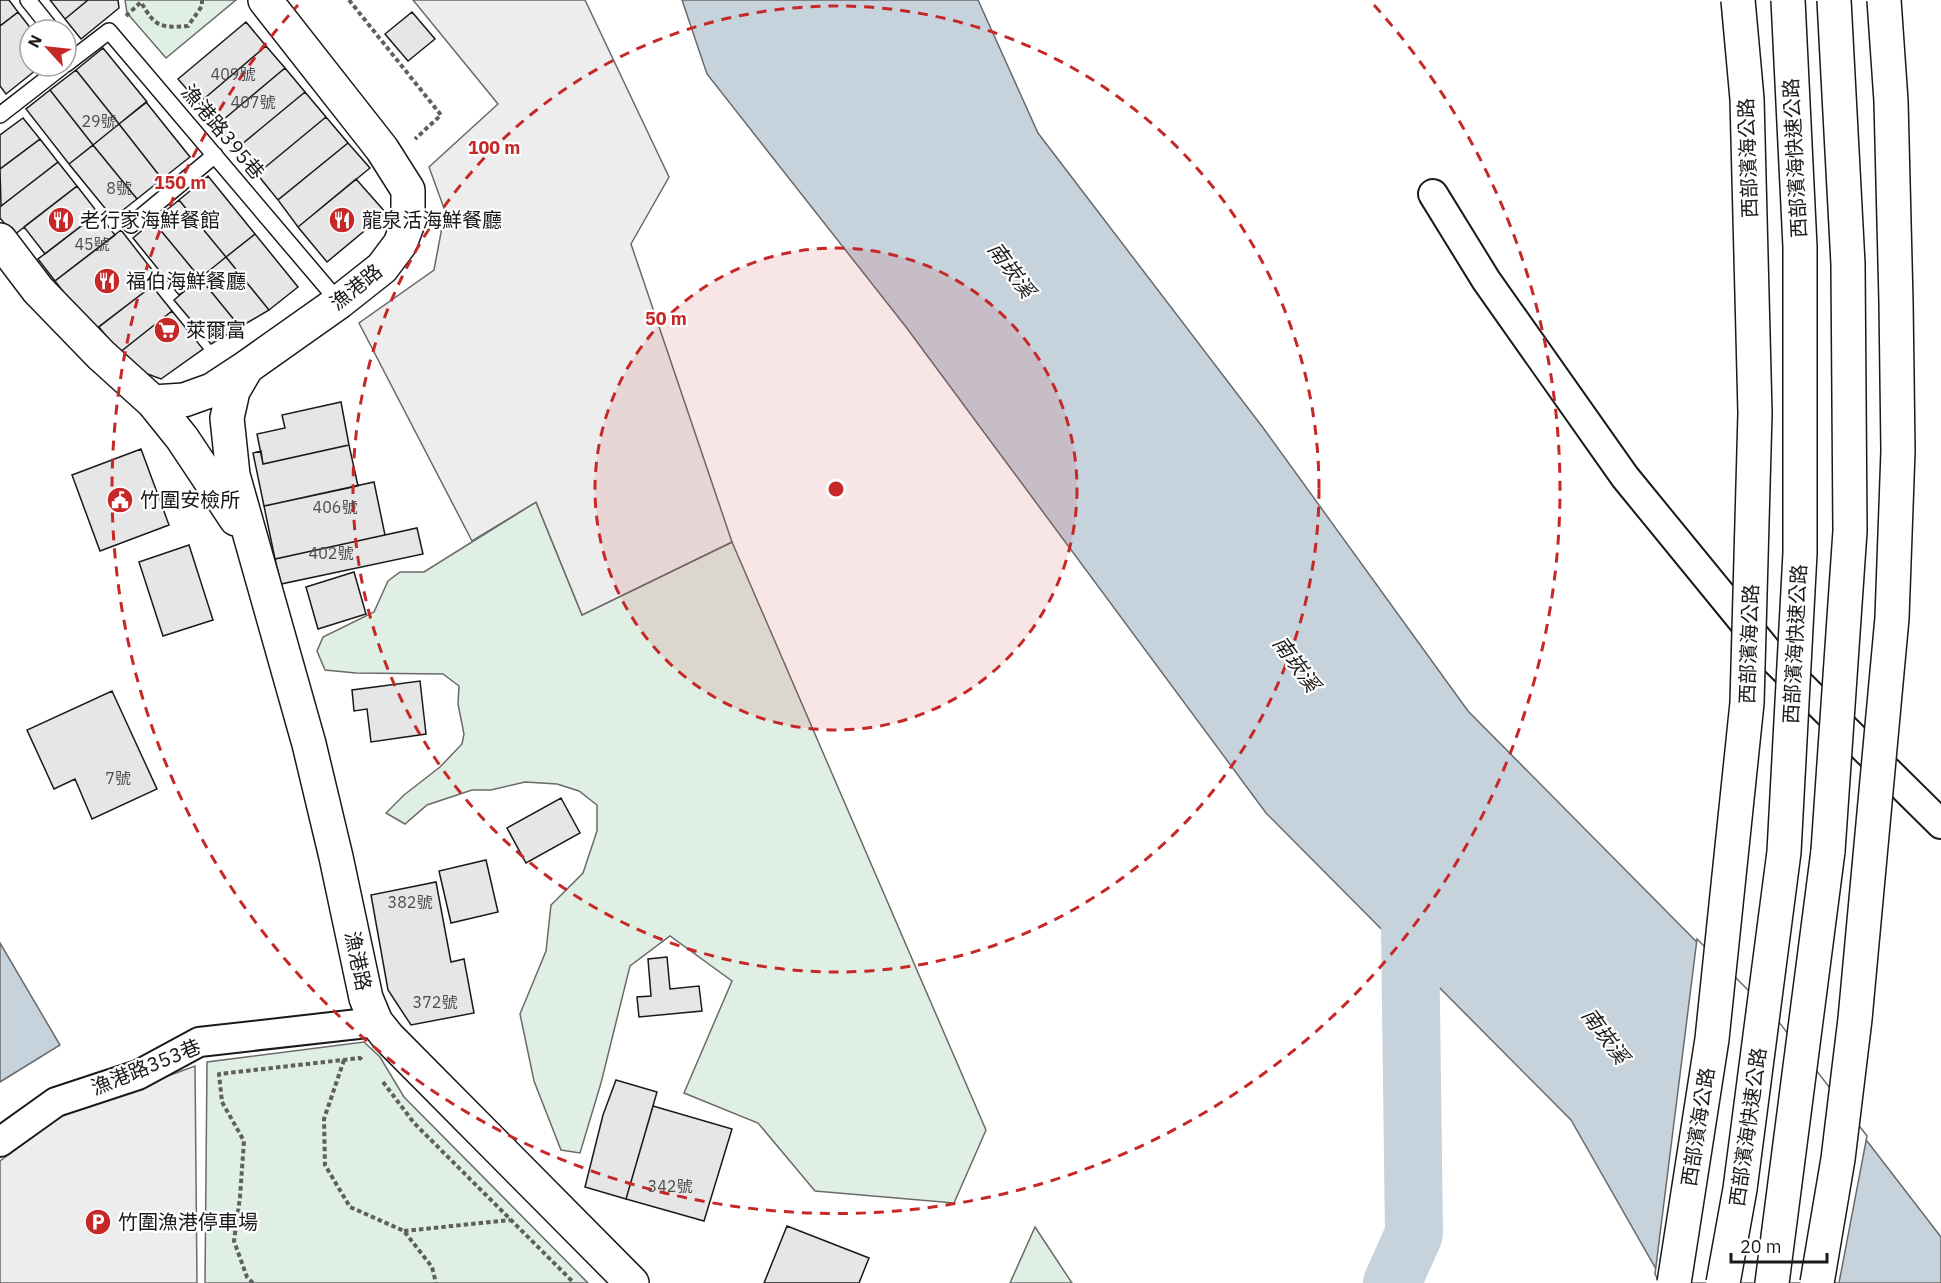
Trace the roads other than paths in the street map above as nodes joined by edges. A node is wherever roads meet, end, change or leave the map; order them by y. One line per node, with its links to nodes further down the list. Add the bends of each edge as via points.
1 (28, 0): 7 (lane)
2 (265, 0): 15 (main road, 漁港路, via 382,149 408,190 408,224 400,244 382,268)
3 (1738, 0): 23 (main road, 西部濱海公路, bridge, via 1747,99 1755,412 1747,703 1712,1039)
4 (1788, 0): 24 (main road, 西部濱海快速公路, bridge, via 1800,247 1799,565 1784,852 1740,1189)
5 (1834, 0): 25 (main road, bridge, via 1848,264 1850,531 1828,851)
6 (1884, 0): 26 (main road, bridge, via 1891,102 1898,451 1892,618 1855,1020 1838,1159)
7 (42, 18)
8 (78, 52): 11 (lane, 漁港路395巷, via 110,30)
9 (44, 78): 10 (lane)
10 (0, 115)
11 (214, 155): 13 (lane); 15 (lane, 漁港路395巷)
12 (1433, 194): 19 (street, via 1486,280 1624,477 1773,658)
13 (131, 225)
14 (0, 240): 17 (main road, 漁港路, via 39,290)
15 (339, 302): 16 (main road, 漁港路)
16 (247, 367): 17 (main road, via 212,390 184,400); 18 (main road, 漁港路, via 233,391 227,418 233,475)
17 (153, 402): 18 (main road, 漁港路)
18 (254, 544): 20 (main road, 漁港路, via 309,744 366,998)
19 (1941, 824)
20 (376, 1022): 21 (street, 漁港路353巷, via 199,1042 138,1075 56,1102); 22 (main road, 漁港路)
21 (0, 1142)
22 (632, 1283)
23 (1674, 1283)
24 (1723, 1283)
25 (1772, 1283)
26 (1817, 1283)

